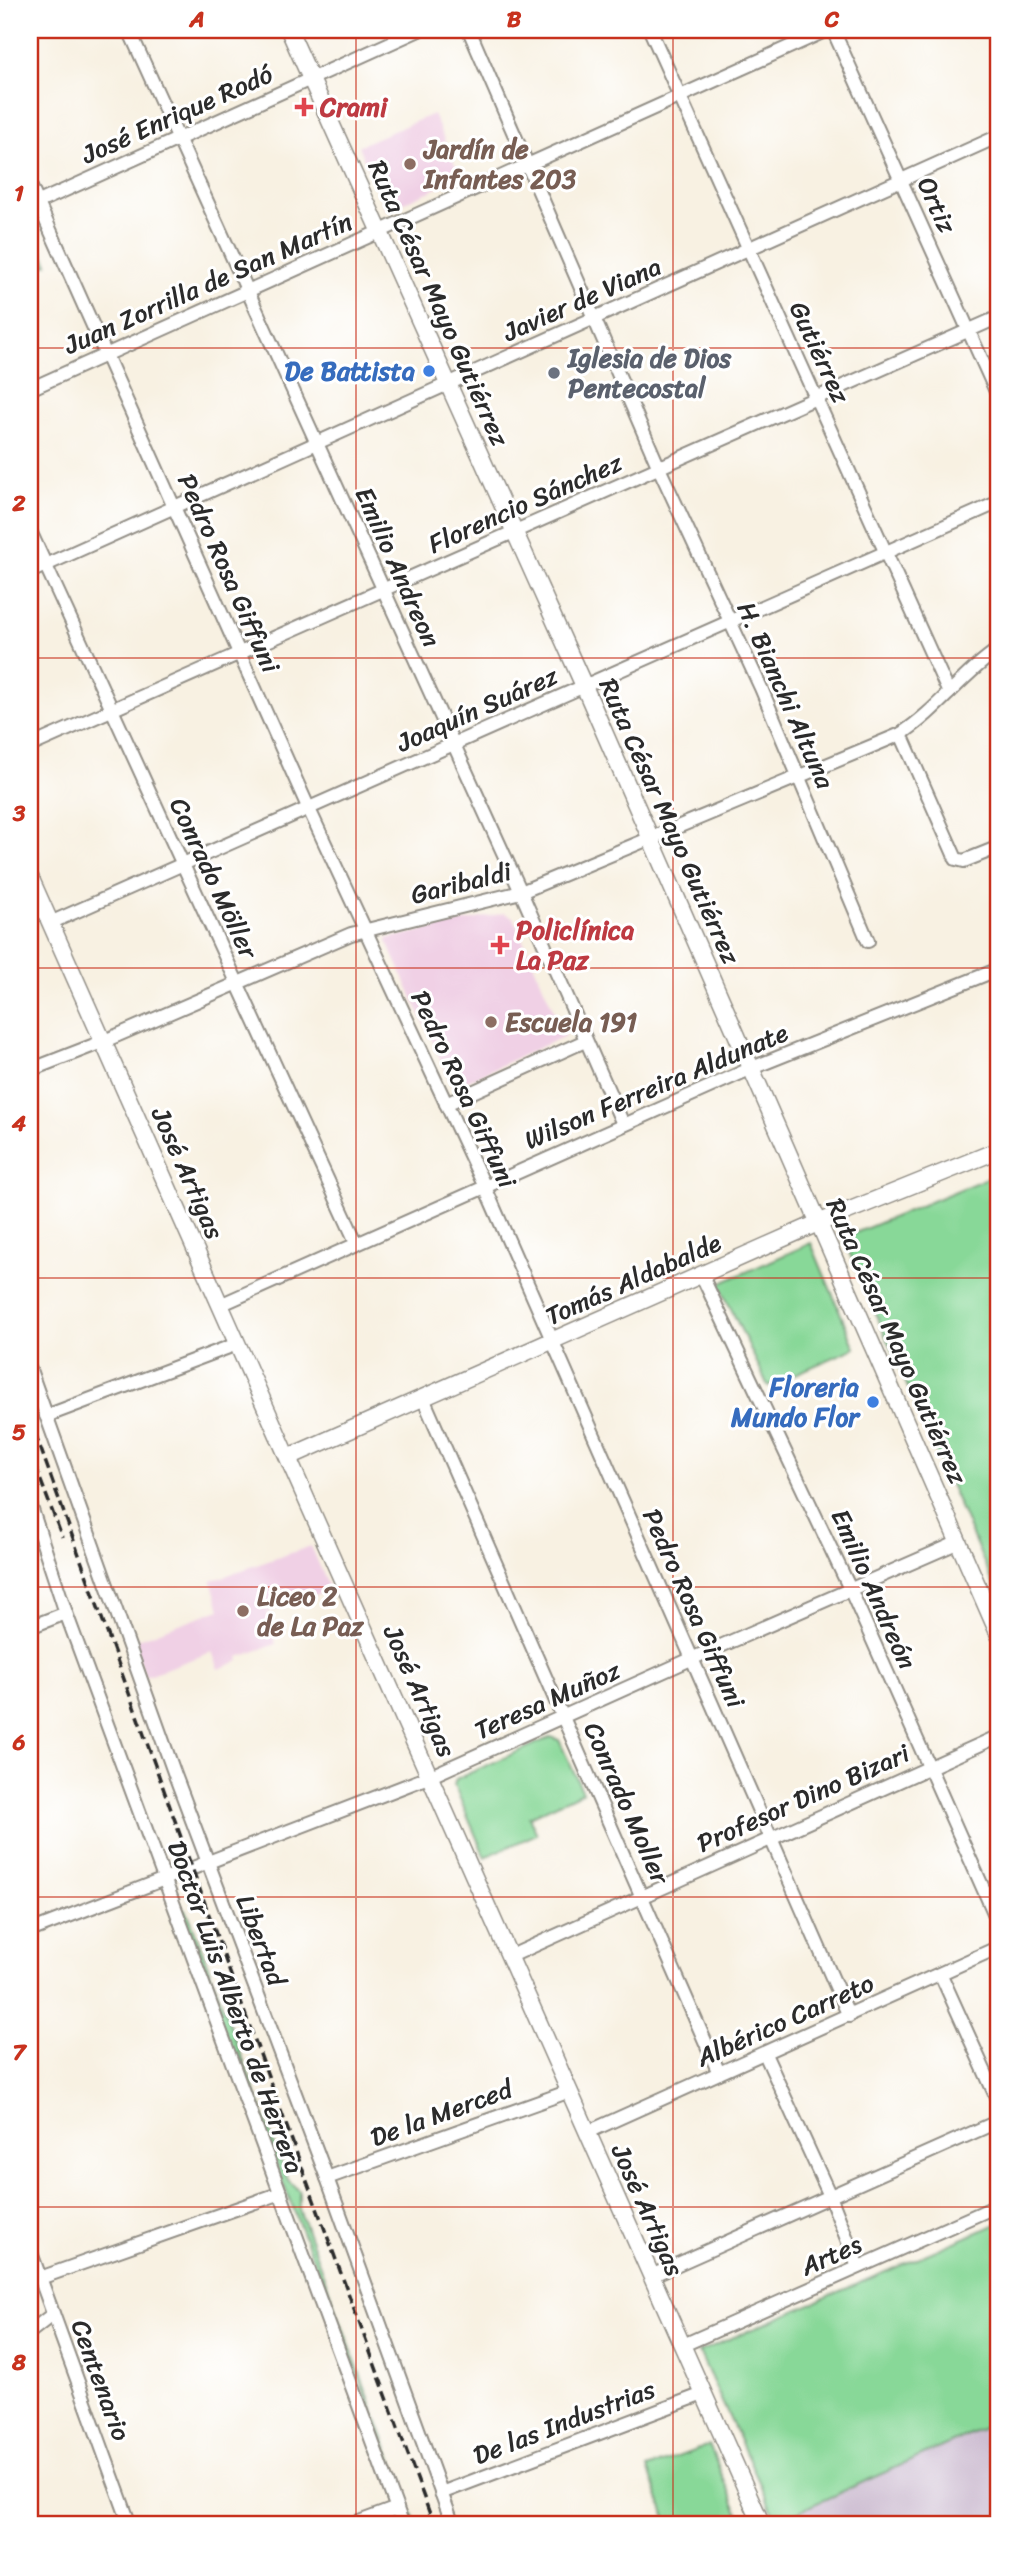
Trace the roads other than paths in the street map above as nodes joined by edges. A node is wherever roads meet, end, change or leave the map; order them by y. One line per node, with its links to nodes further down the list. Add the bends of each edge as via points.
1 (129, 30): 11 (street, Emilio Andreon)
2 (289, 30): 8 (street, Ruta César Mayo Gutiérrez)
3 (419, 30): 8 (street, José Enrique Rodó)
4 (469, 30): 12 (street, H. Bianchi Altuna)
5 (650, 30): 9 (street, Gutiérrez)
6 (827, 30): 9 (street, Juan Zorrilla de San Martín)
7 (833, 30): 13 (street, Ortiz)
8 (311, 79): 11 (street, José Enrique Rodó); 16 (street, Ruta César Mayo Gutiérrez)
9 (680, 96): 12 (street, Juan Zorrilla de San Martín); 17 (street, Gutiérrez)
10 (999, 136): 13 (street, Javier de Viana)
11 (178, 138): 15 (street, José Enrique Rodó); 18 (street, Emilio Andreon)
12 (527, 165): 16 (street, Juan Zorrilla de San Martín); 20 (street, H. Bianchi Altuna)
13 (901, 181): 17 (street, Javier de Viana); 21 (street, Ortiz)
14 (30, 185): 15 (street, Pedro Rosa Giffuni)
15 (34, 204): 22 (street, Pedro Rosa Giffuni)
16 (380, 231): 18 (street, Juan Zorrilla de San Martín); 23 (street, Ruta César Mayo Gutiérrez)
17 (748, 249): 20 (street, Javier de Viana); 25 (street, Gutiérrez)
18 (247, 290): 22 (street, Juan Zorrilla de San Martín); 27 (street, Emilio Andreon)
19 (999, 317): 21 (street, Florencio Sánchez)
20 (593, 318): 23 (street, Javier de Viana); 28 (street, H. Bianchi Altuna)
21 (969, 330): 25 (street, Florencio Sánchez); 26 (street, Ortiz)
22 (107, 354): 24 (street, Juan Zorrilla de San Martín); 30 (street, Pedro Rosa Giffuni)
23 (449, 385): 27 (street, Javier de Viana); 32 (street, Ruta César Mayo Gutiérrez)
24 (30, 389)
25 (816, 398): 28 (street, Florencio Sánchez); 33 (street, Gutiérrez)
26 (999, 398)
27 (317, 443): 30 (street, Javier de Viana); 36 (street, Emilio Andreon)
28 (659, 468): 32 (street, Florencio Sánchez); 37 (street, H. Bianchi Altuna)
29 (999, 502): 33 (street, Joaquín Suárez)
30 (174, 507): 34 (street, Javier de Viana); 39 (street, Pedro Rosa Giffuni)
31 (30, 531): 34 (street, Conrado Möller)
32 (516, 532): 36 (street, Florencio Sánchez); 40 (street, Ruta César Mayo Gutiérrez)
33 (886, 553): 37 (street, Joaquín Suárez); 41 (street, Gutiérrez)
34 (47, 565): 35 (street, Javier de Viana); 42 (street, Conrado Möller)
35 (30, 572)
36 (384, 591): 39 (street, Florencio Sánchez); 44 (street, Emilio Andreon)
37 (730, 622): 40 (street, Joaquín Suárez); 46 (street, H. Bianchi Altuna)
38 (999, 649): 41 (street, Garibaldi)
39 (241, 654): 42 (street, Florencio Sánchez); 47 (street, Pedro Rosa Giffuni)
40 (584, 687): 44 (street, Joaquín Suárez); 48 (street, Ruta César Mayo Gutiérrez)
41 (949, 693): 43 (street, Garibaldi)
42 (113, 710): 45 (street, Florencio Sánchez); 50 (street, Conrado Möller)
43 (901, 734): 46 (street, Garibaldi); 49 (street, via 956,859 964,861)
44 (453, 743): 47 (street, Joaquín Suárez); 52 (street, Emilio Andreon)
45 (30, 746)
46 (798, 775): 48 (street, Garibaldi); 55 (street, H. Bianchi Altuna)
47 (309, 807): 50 (street, Joaquín Suárez); 54 (street, Pedro Rosa Giffuni)
48 (650, 838): 52 (street, Garibaldi); 60 (street, Ruta César Mayo Gutiérrez)
49 (999, 847)
50 (183, 863): 53 (street, Joaquín Suárez); 57 (street, Conrado Möller)
51 (30, 877): 53 (street, José Artigas)
52 (521, 892): 54 (street, Garibaldi); 58 (street, Emilio Andreon)
53 (50, 923): 59 (street, José Artigas)
54 (364, 929): 57 (street, Garibaldi); 62 (street, Pedro Rosa Giffuni)
55 (868, 941)
56 (999, 969): 60 (street, Wilson Ferreira Aldunate)
57 (238, 984): 59 (street, Garibaldi); 67 (street, Conrado Möller)
58 (585, 1041): 62 (street); 63 (street, Emilio Andreon)
59 (102, 1042): 61 (street, Garibaldi); 69 (street, José Artigas)
60 (752, 1068): 63 (street, Wilson Ferreira Aldunate); 66 (street, Ruta César Mayo Gutiérrez)
61 (30, 1070)
62 (446, 1104): 65 (street, Pedro Rosa Giffuni)
63 (623, 1124): 65 (street, Wilson Ferreira Aldunate)
64 (999, 1150): 66 (street, Tomás Aldabalde)
65 (484, 1185): 67 (street, Wilson Ferreira Aldunate); 70 (street, Pedro Rosa Giffuni)
66 (818, 1223): 68 (street, Tomás Aldabalde); 77 (street, Ruta César Mayo Gutiérrez)
67 (357, 1244): 69 (street, Wilson Ferreira Aldunate)
68 (702, 1276): 70 (street, Tomás Aldabalde); 78 (street, Emilio Andreón)
69 (220, 1305): 71 (street, José Artigas)
70 (552, 1341): 73 (street, Tomás Aldabalde); 82 (street, Pedro Rosa Giffuni)
71 (237, 1344): 74 (street); 75 (street, José Artigas)
72 (30, 1370): 74 (street, Libertad)
73 (423, 1398): 75 (street, Tomás Aldabalde); 83 (street, Conrado Moller)
74 (46, 1416): 88 (street, Libertad)
75 (289, 1457): 86 (street, José Artigas)
76 (30, 1504): 79 (street, Doctor Luis Alberto de Herrera)
77 (960, 1542): 78 (street, Teresa Muñoz); 81 (street, Ruta César Mayo Gutiérrez)
78 (850, 1589): 82 (street, Teresa Muñoz); 85 (street, Emilio Andreón)
79 (66, 1613): 80 (street); 89 (street, Doctor Luis Alberto de Herrera)
80 (30, 1627)
81 (999, 1635)
82 (691, 1659): 83 (street, Teresa Muñoz); 87 (street, Pedro Rosa Giffuni)
83 (565, 1718): 86 (street, Teresa Muñoz); 90 (street, Conrado Moller)
84 (999, 1736): 85 (street, Profesor Dino Bizari)
85 (928, 1767): 87 (street, Profesor Dino Bizari); 91 (street, Emilio Andreón)
86 (431, 1776): 88 (street, Teresa Muñoz); 94 (street, José Artigas)
87 (769, 1838): 90 (street, Profesor Dino Bizari); 96 (street, Pedro Rosa Giffuni)
88 (207, 1864): 89 (street, Teresa Muñoz); 103 (street, Libertad)
89 (164, 1881): 92 (street, Teresa Muñoz); 104 (street, Doctor Luis Alberto de Herrera)
90 (643, 1895): 94 (street, Profesor Dino Bizari); 98 (street, Conrado Moller)
91 (999, 1923)
92 (30, 1931)
93 (999, 1947): 95 (street, Albérico Carreto)
94 (511, 1955): 99 (street, José Artigas)
95 (941, 1975): 96 (street, Albérico Carreto); 100 (street)
96 (849, 2016): 97 (street, Albérico Carreto)
97 (765, 2053): 98 (street, Albérico Carreto); 105 (street)
98 (719, 2073): 102 (street, Albérico Carreto)
99 (570, 2091): 102 (street, José Artigas); 103 (street, De la Merced)
100 (999, 2102)
101 (999, 2121): 105 (street)
102 (588, 2132): 109 (street, José Artigas)
103 (327, 2178): 115 (street, Libertad)
104 (281, 2193): 110 (street); 116 (street, Doctor Luis Alberto de Herrera)
105 (830, 2196): 108 (street); 109 (street)
106 (999, 2205): 108 (street, Artes)
107 (30, 2250): 110 (street, Centenario)
108 (858, 2267): 113 (street, Artes)
109 (650, 2276): 113 (street, José Artigas)
110 (40, 2278): 111 (street, Centenario)
111 (53, 2314): 112 (street); 117 (street, Centenario)
112 (30, 2332)
113 (681, 2346): 114 (street, José Artigas)
114 (703, 2394): 115 (street, De las Industrias); 121 (street, José Artigas)
115 (441, 2493): 120 (street, Libertad)
116 (397, 2508): 118 (street); 119 (street, Doctor Luis Alberto de Herrera)
117 (130, 2525)
118 (351, 2525)
119 (403, 2525)
120 (453, 2525)
121 (762, 2525)

